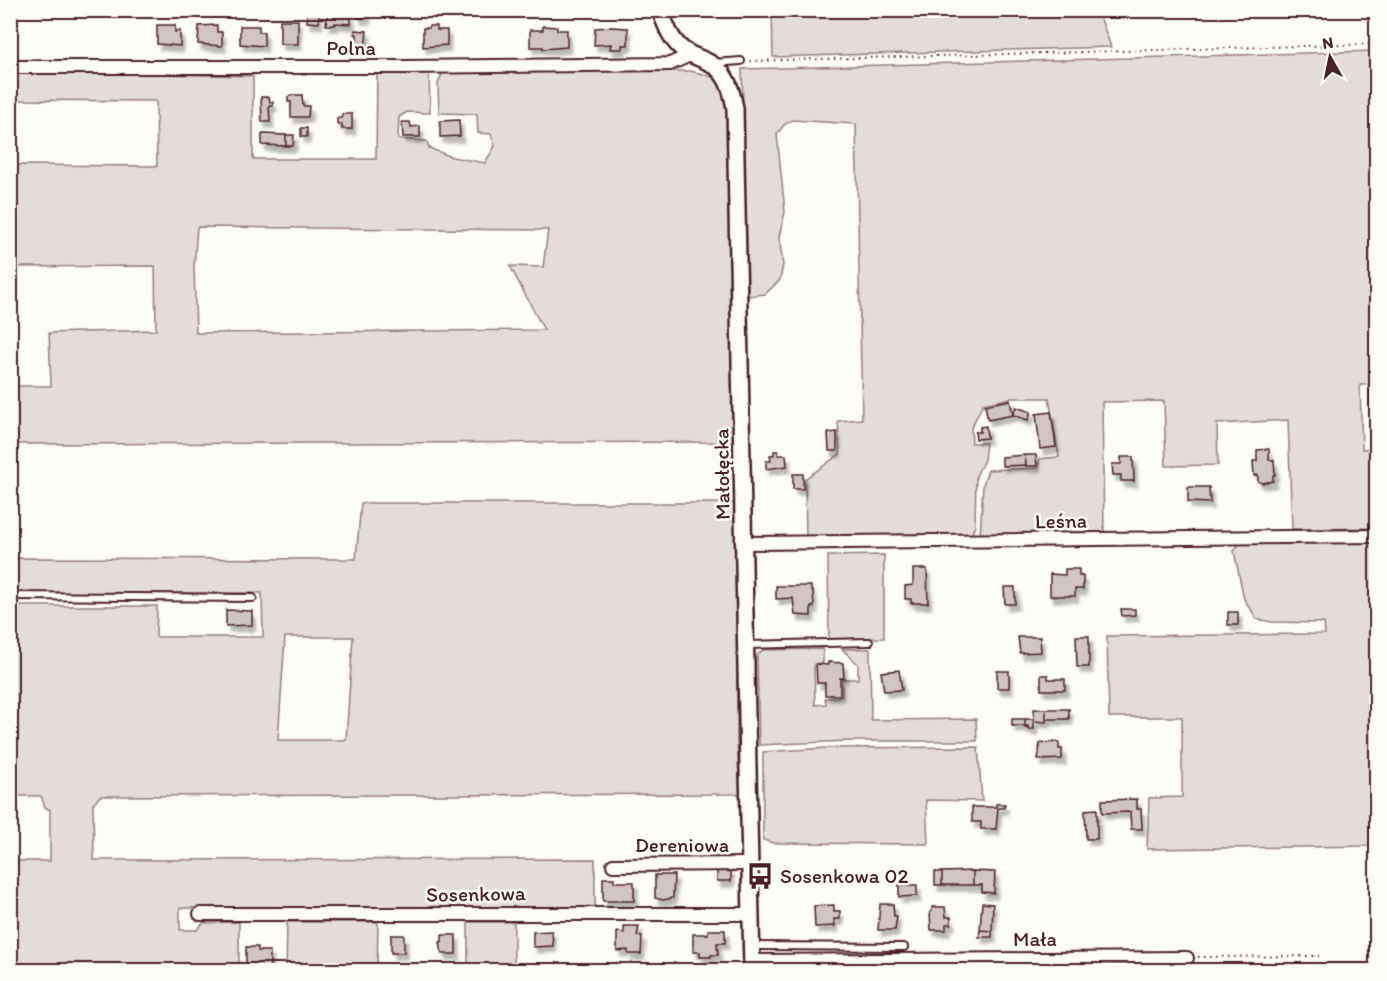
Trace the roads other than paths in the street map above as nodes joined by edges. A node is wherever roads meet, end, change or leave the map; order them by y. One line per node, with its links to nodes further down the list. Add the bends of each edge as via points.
1 (660, 10): 2 (street, via 675,42)
2 (690, 55): 4 (street); 5 (street, Polna, via 670,64)
3 (741, 61): 4 (lane)
4 (712, 64): 7 (street, Małołęcka, via 724,73 735,108)
5 (10, 67)
6 (1377, 536): 7 (street, Leśna)
7 (745, 543): 11 (street, Małołęcka)
8 (10, 596): 9 (lane)
9 (253, 598)
10 (869, 642): 11 (lane)
11 (747, 645): 12 (street, Małołęcka)
12 (751, 864): 13 (street, Dereniowa); 15 (street, Małołęcka)
13 (613, 865)
14 (200, 914): 15 (street, Sosenkowa)
15 (752, 914): 18 (street, Małołęcka)
16 (904, 947): 18 (lane)
17 (1187, 958): 18 (street, Mała)
18 (752, 959)

